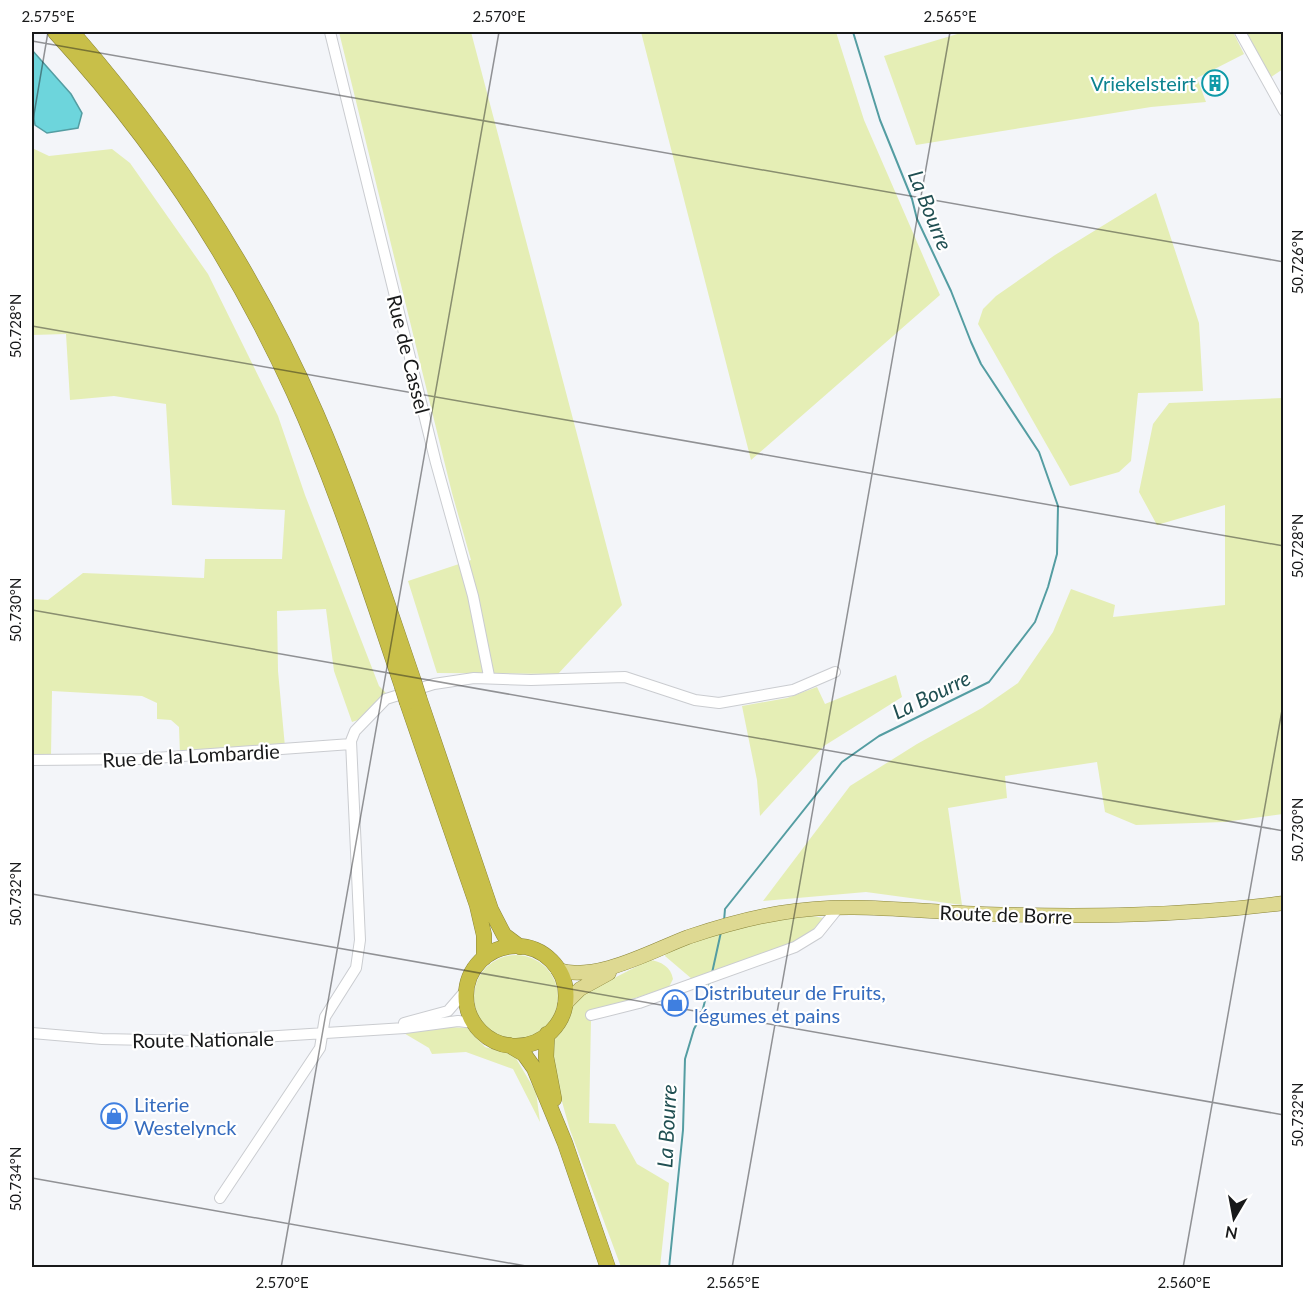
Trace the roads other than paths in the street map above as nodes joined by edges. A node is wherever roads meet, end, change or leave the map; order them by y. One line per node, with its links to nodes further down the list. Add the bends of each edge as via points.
1 (55, 32): 8 (highway, via 114,100 164,167 250,305 316,446)
2 (72, 32): 8 (highway, via 191,183 274,325 329,443)
3 (330, 32): 7 (street, Rue de Cassel, via 473,596)
4 (1240, 32): 5 (street)
5 (1284, 111)
6 (835, 672): 7 (street, via 793,690 718,703 695,700 625,677 531,680)
7 (489, 676): 10 (street, via 440,683 386,699 355,731)
8 (408, 684): 9 (highway, bridge)
9 (413, 700): 14 (highway, via 491,910 504,934); 16 (highway, via 477,905 484,935)
10 (351, 744): 11 (street, Rue de la Lombardie, via 141,759); 24 (street, via 360,952 353,973 324,1017)
11 (32, 760)
12 (1284, 903): 13 (main road, Route de Borre, via 1104,917)
13 (839, 907): 15 (main road, Route de Borre, via 782,913 724,926); 20 (street, via 822,929 802,944 718,976)
14 (520, 946): 16 (highway, via 500,949); 17 (highway, via 544,955)
15 (640, 957): 17 (main road, via 588,972); 19 (main road, via 580,989)
16 (484, 958): 18 (highway, via 471,974)
17 (558, 970): 19 (highway, via 564,984)
18 (466, 989): 21 (highway); 22 (street, Route Nationale, via 444,1013)
19 (565, 1004): 25 (highway, via 560,1019)
20 (591, 1015)
21 (474, 1023): 22 (street, Route Nationale, via 458,1021); 26 (highway, via 487,1036)
22 (374, 1030): 24 (street, Route Nationale)
23 (32, 1033): 24 (street, Route Nationale, via 163,1041)
24 (323, 1034): 28 (street, via 320,1048)
25 (548, 1034): 26 (highway, via 527,1044); 27 (highway, via 546,1057)
26 (509, 1045): 27 (highway, via 524,1054 534,1068)
27 (565, 1143): 29 (highway)
28 (220, 1198)
29 (608, 1268)

